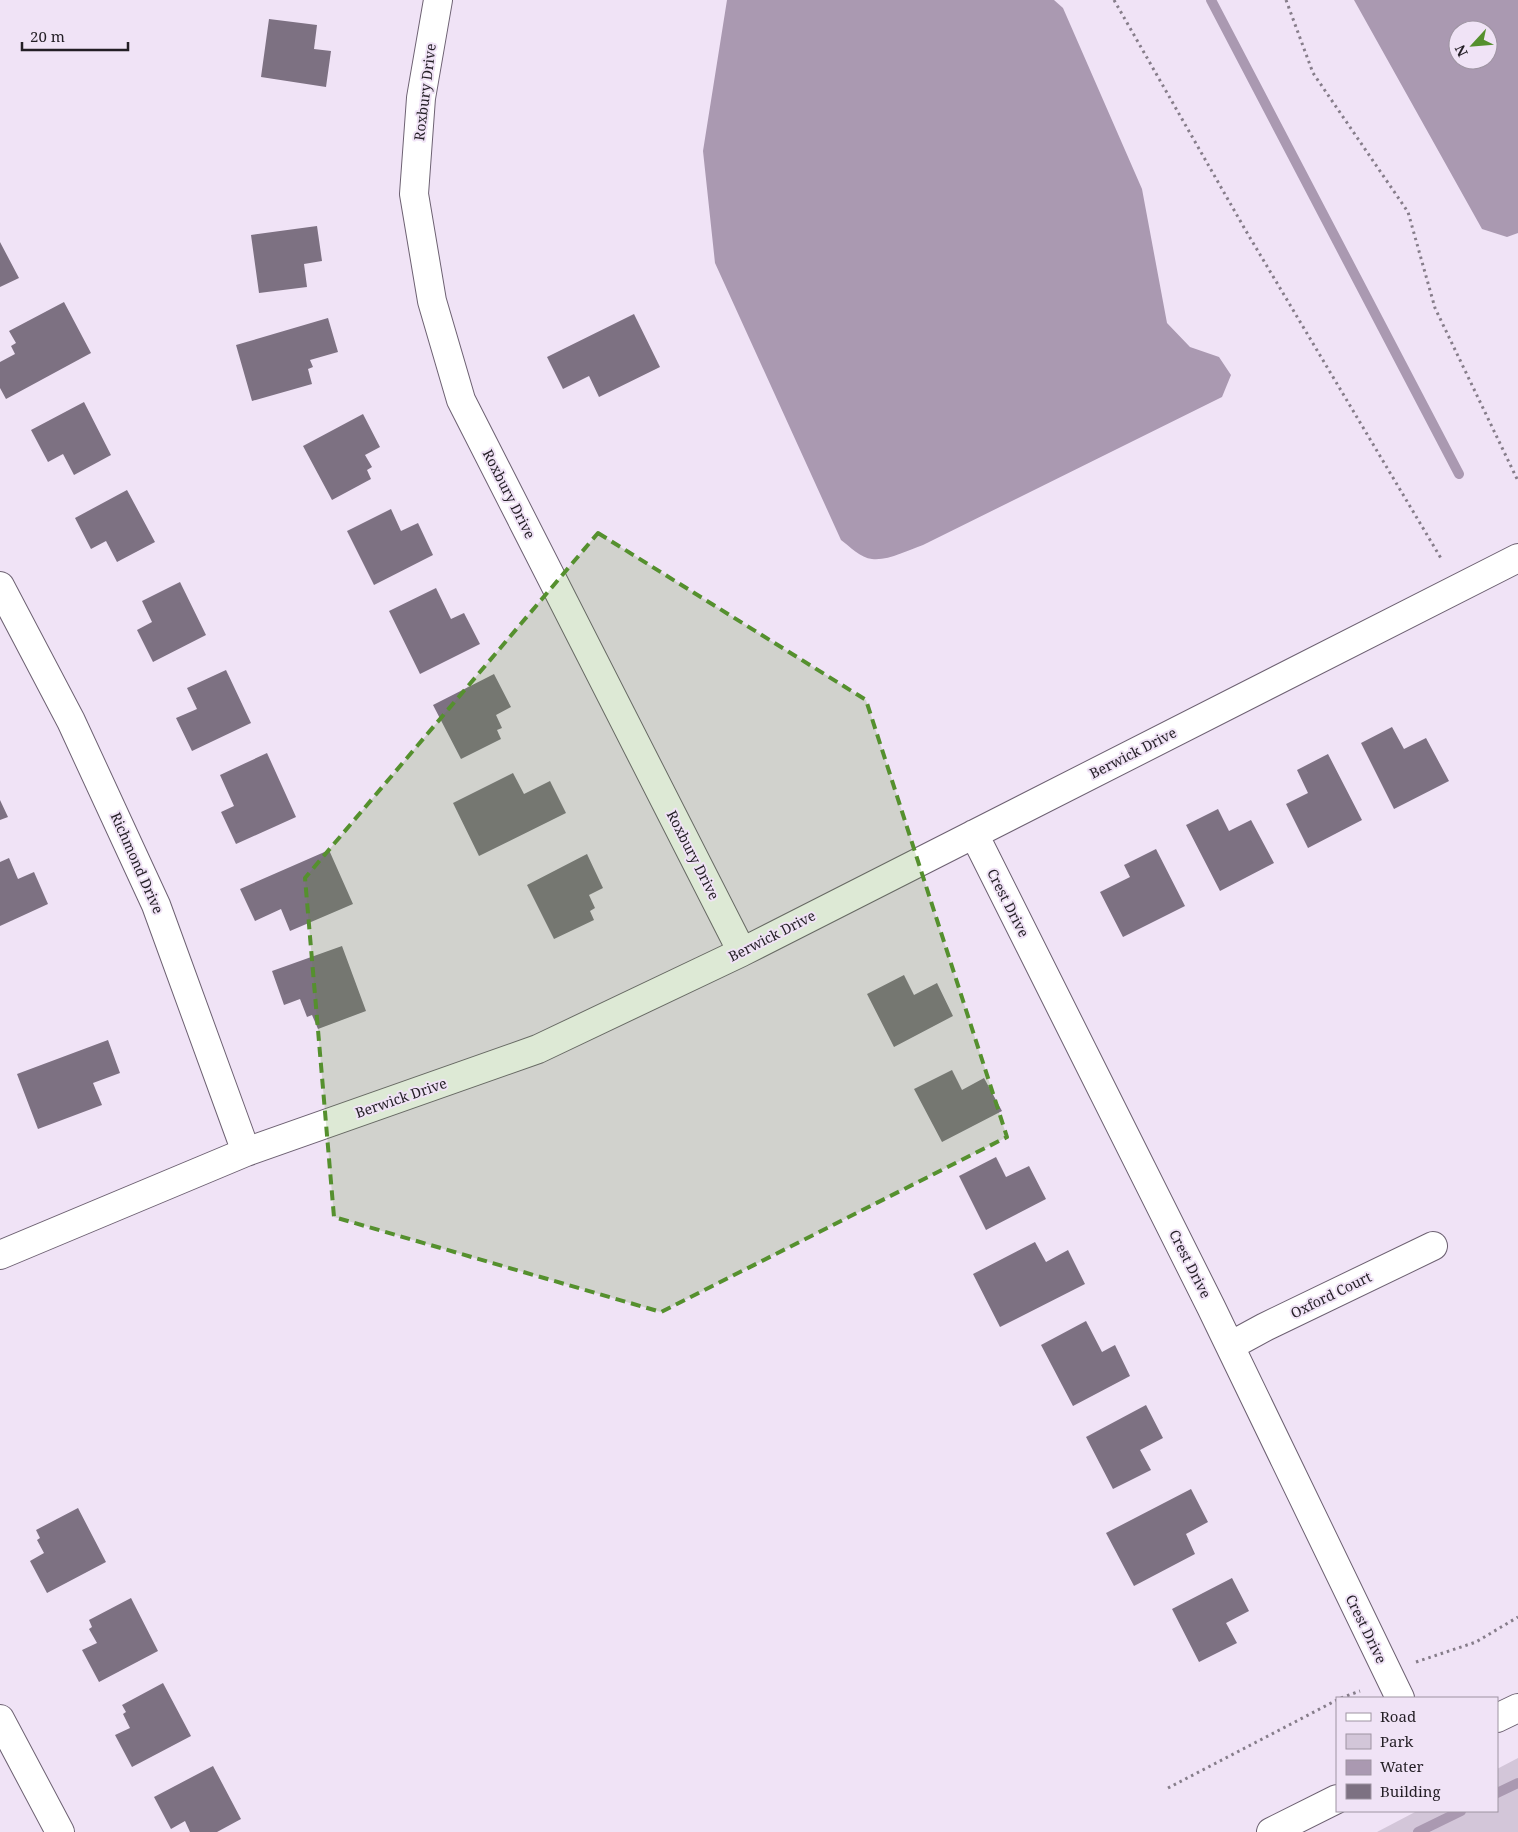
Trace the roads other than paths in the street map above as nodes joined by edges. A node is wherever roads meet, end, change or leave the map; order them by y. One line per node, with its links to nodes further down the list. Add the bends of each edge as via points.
1 (438, 0): 5 (street, Roxbury Drive, via 421,98 414,194 432,301 461,400)
2 (1518, 558): 4 (street, Berwick Drive)
3 (0, 586): 6 (street, Richmond Drive, via 71,721 156,905)
4 (974, 834): 5 (street, Berwick Drive); 9 (street, Crest Drive)
5 (742, 952): 6 (street, Berwick Drive, via 538,1049)
6 (246, 1152): 8 (street, Berwick Drive)
7 (1433, 1246): 9 (street, Oxford Court)
8 (0, 1255)
9 (1230, 1346): 10 (street, Crest Drive)
10 (1394, 1687)
11 (1518, 1708): 12 (street)
12 (1498, 1718)
13 (0, 1719): 15 (street)
14 (1336, 1800): 16 (street)
15 (60, 1832)
16 (1271, 1832)

